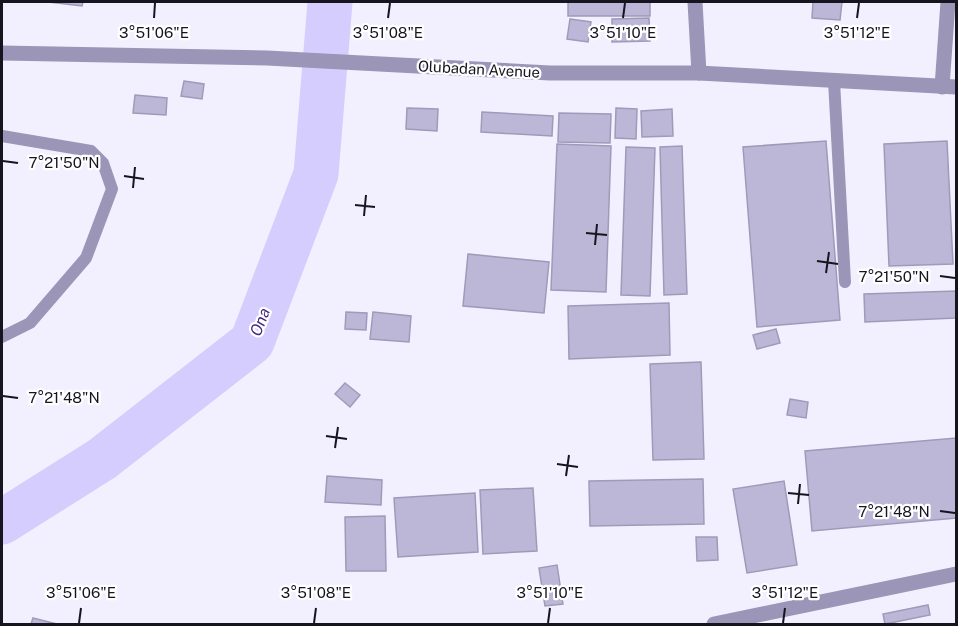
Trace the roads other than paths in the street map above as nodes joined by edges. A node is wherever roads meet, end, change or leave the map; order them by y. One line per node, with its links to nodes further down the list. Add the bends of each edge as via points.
1 (695, 2): 4 (street)
2 (948, 2): 6 (street)
3 (2, 53): 4 (street, Olubadan Avenue, via 353,61 550,73)
4 (699, 73): 5 (street, Olubadan Avenue)
5 (834, 81): 6 (street, Olubadan Avenue); 8 (lane)
6 (949, 87)
7 (2, 136): 9 (lane, via 91,151 104,163 112,189 86,258 30,323)
8 (845, 282)
9 (2, 337)
10 (957, 574): 11 (street)
11 (714, 624)

